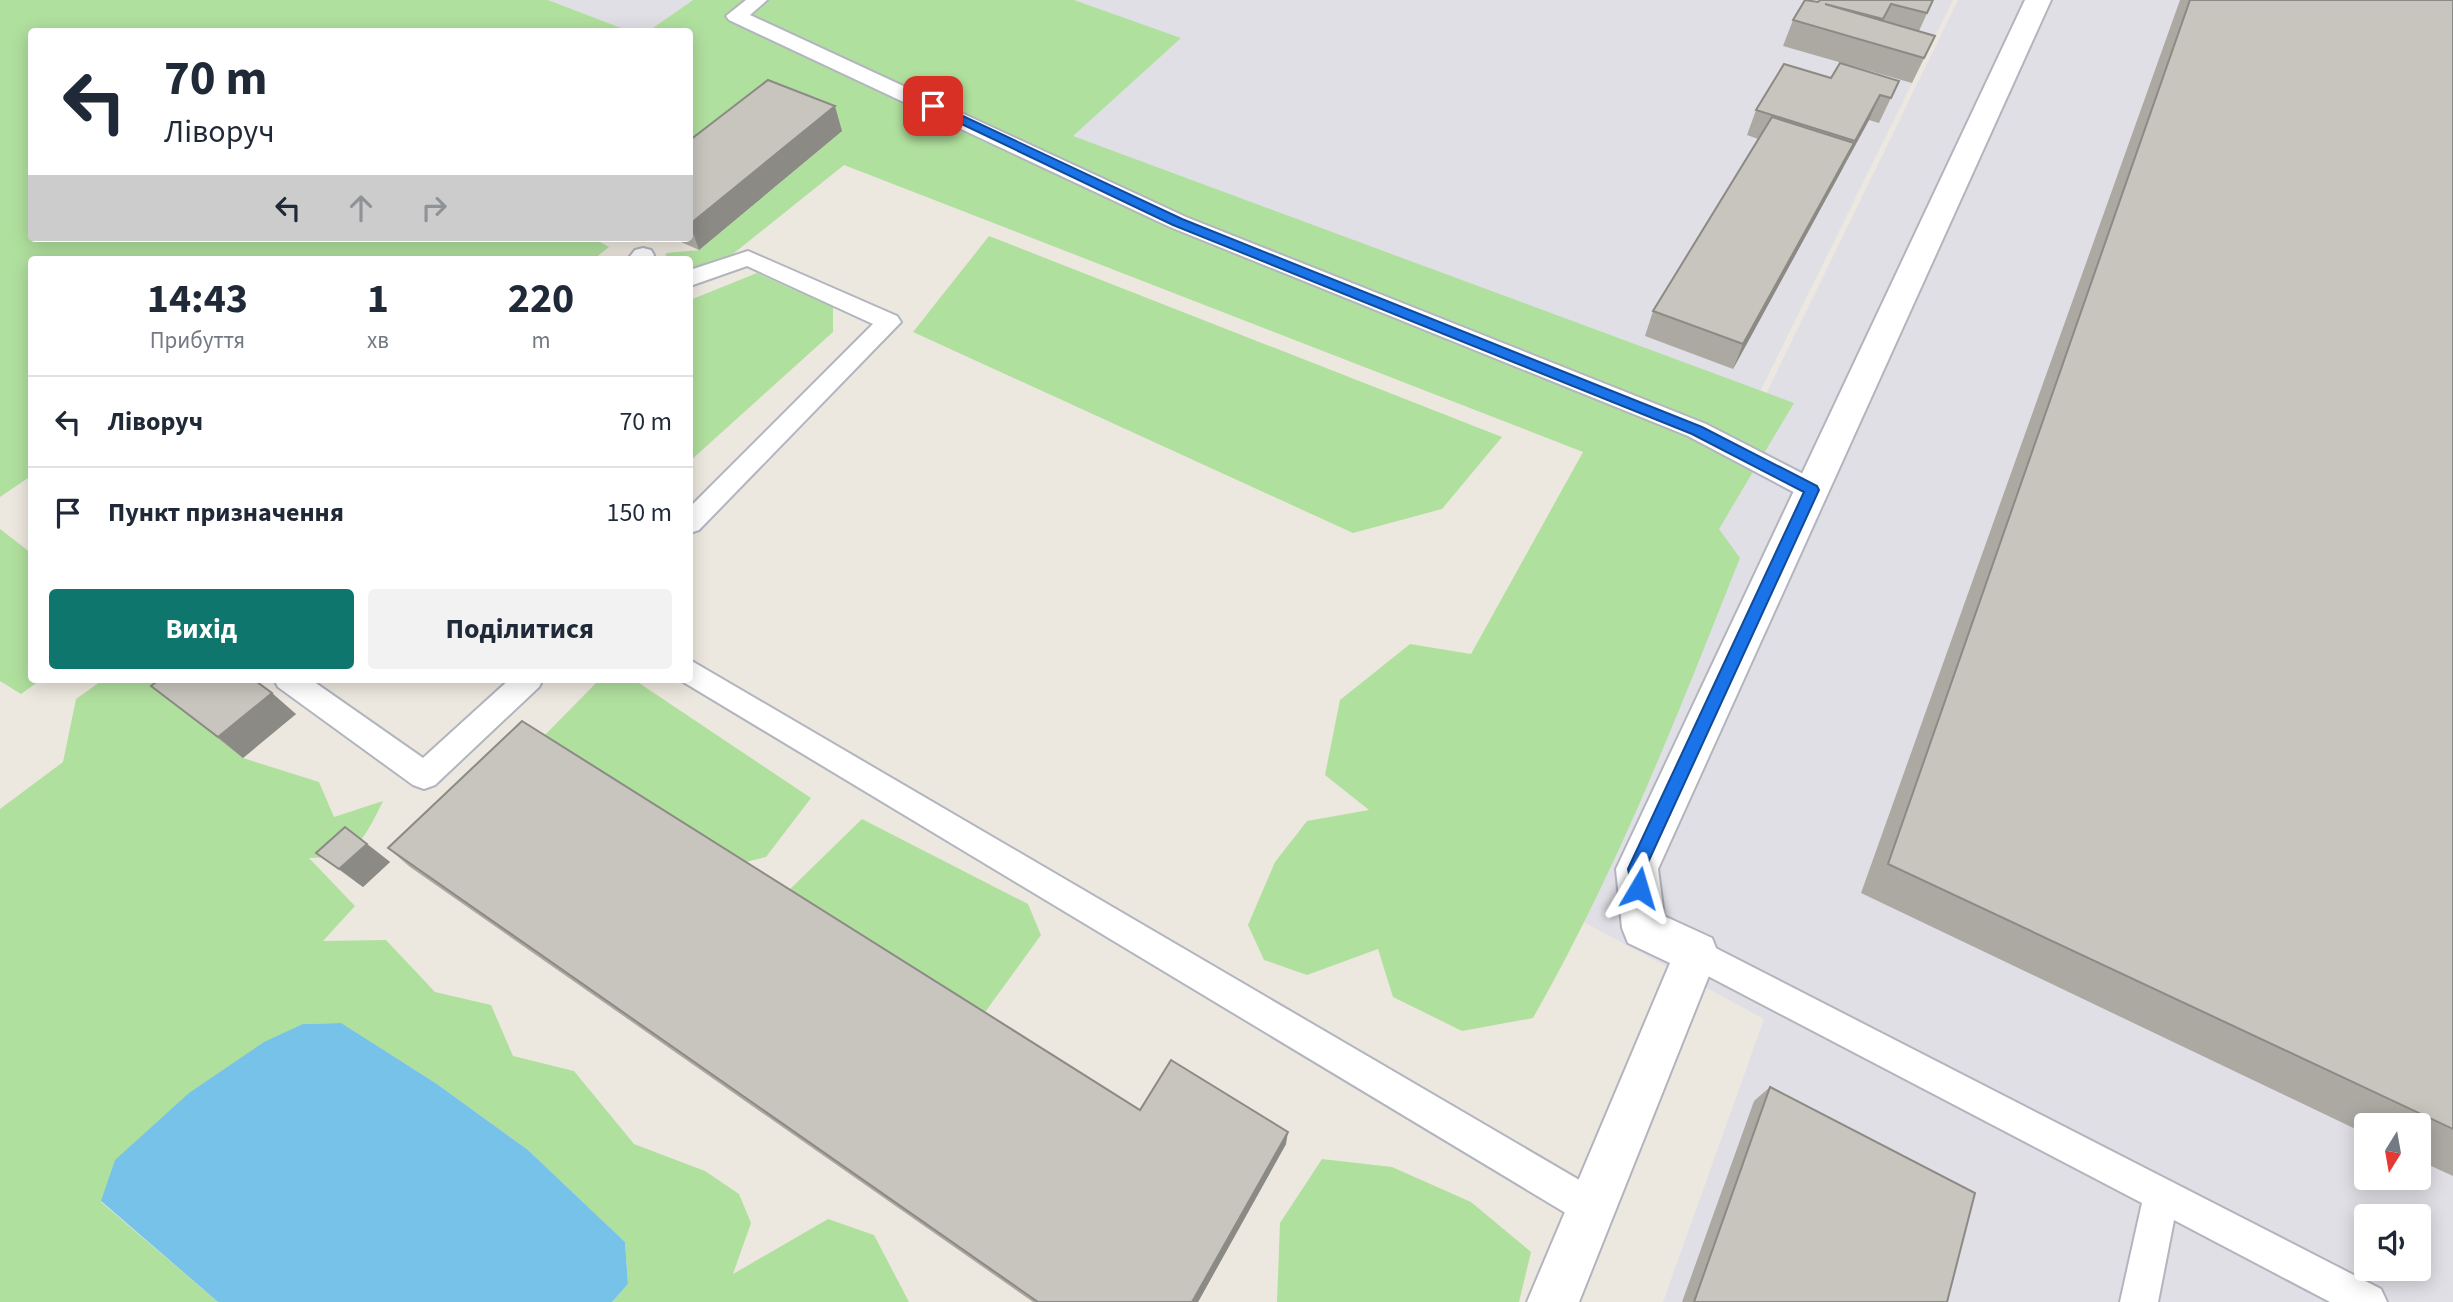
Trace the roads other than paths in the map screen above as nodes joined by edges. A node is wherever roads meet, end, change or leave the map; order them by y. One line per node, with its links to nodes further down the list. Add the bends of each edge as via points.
1 (758, 0): 4 (lane, via 736,16 1178,222 1697,430)
2 (2038, 0): 4 (street)
3 (693, 277): 5 (lane, via 748,258 889,322)
4 (1812, 490): 9 (street, via 1637,869 1644,928)
5 (693, 520)
6 (693, 673): 11 (lane)
7 (294, 683): 8 (lane, via 425,776)
8 (524, 683)
9 (1696, 953): 10 (lane); 11 (street)
10 (2162, 1194): 13 (lane); 14 (lane)
11 (1592, 1208): 12 (street)
12 (1553, 1302)
13 (2139, 1302)
14 (2368, 1302)

